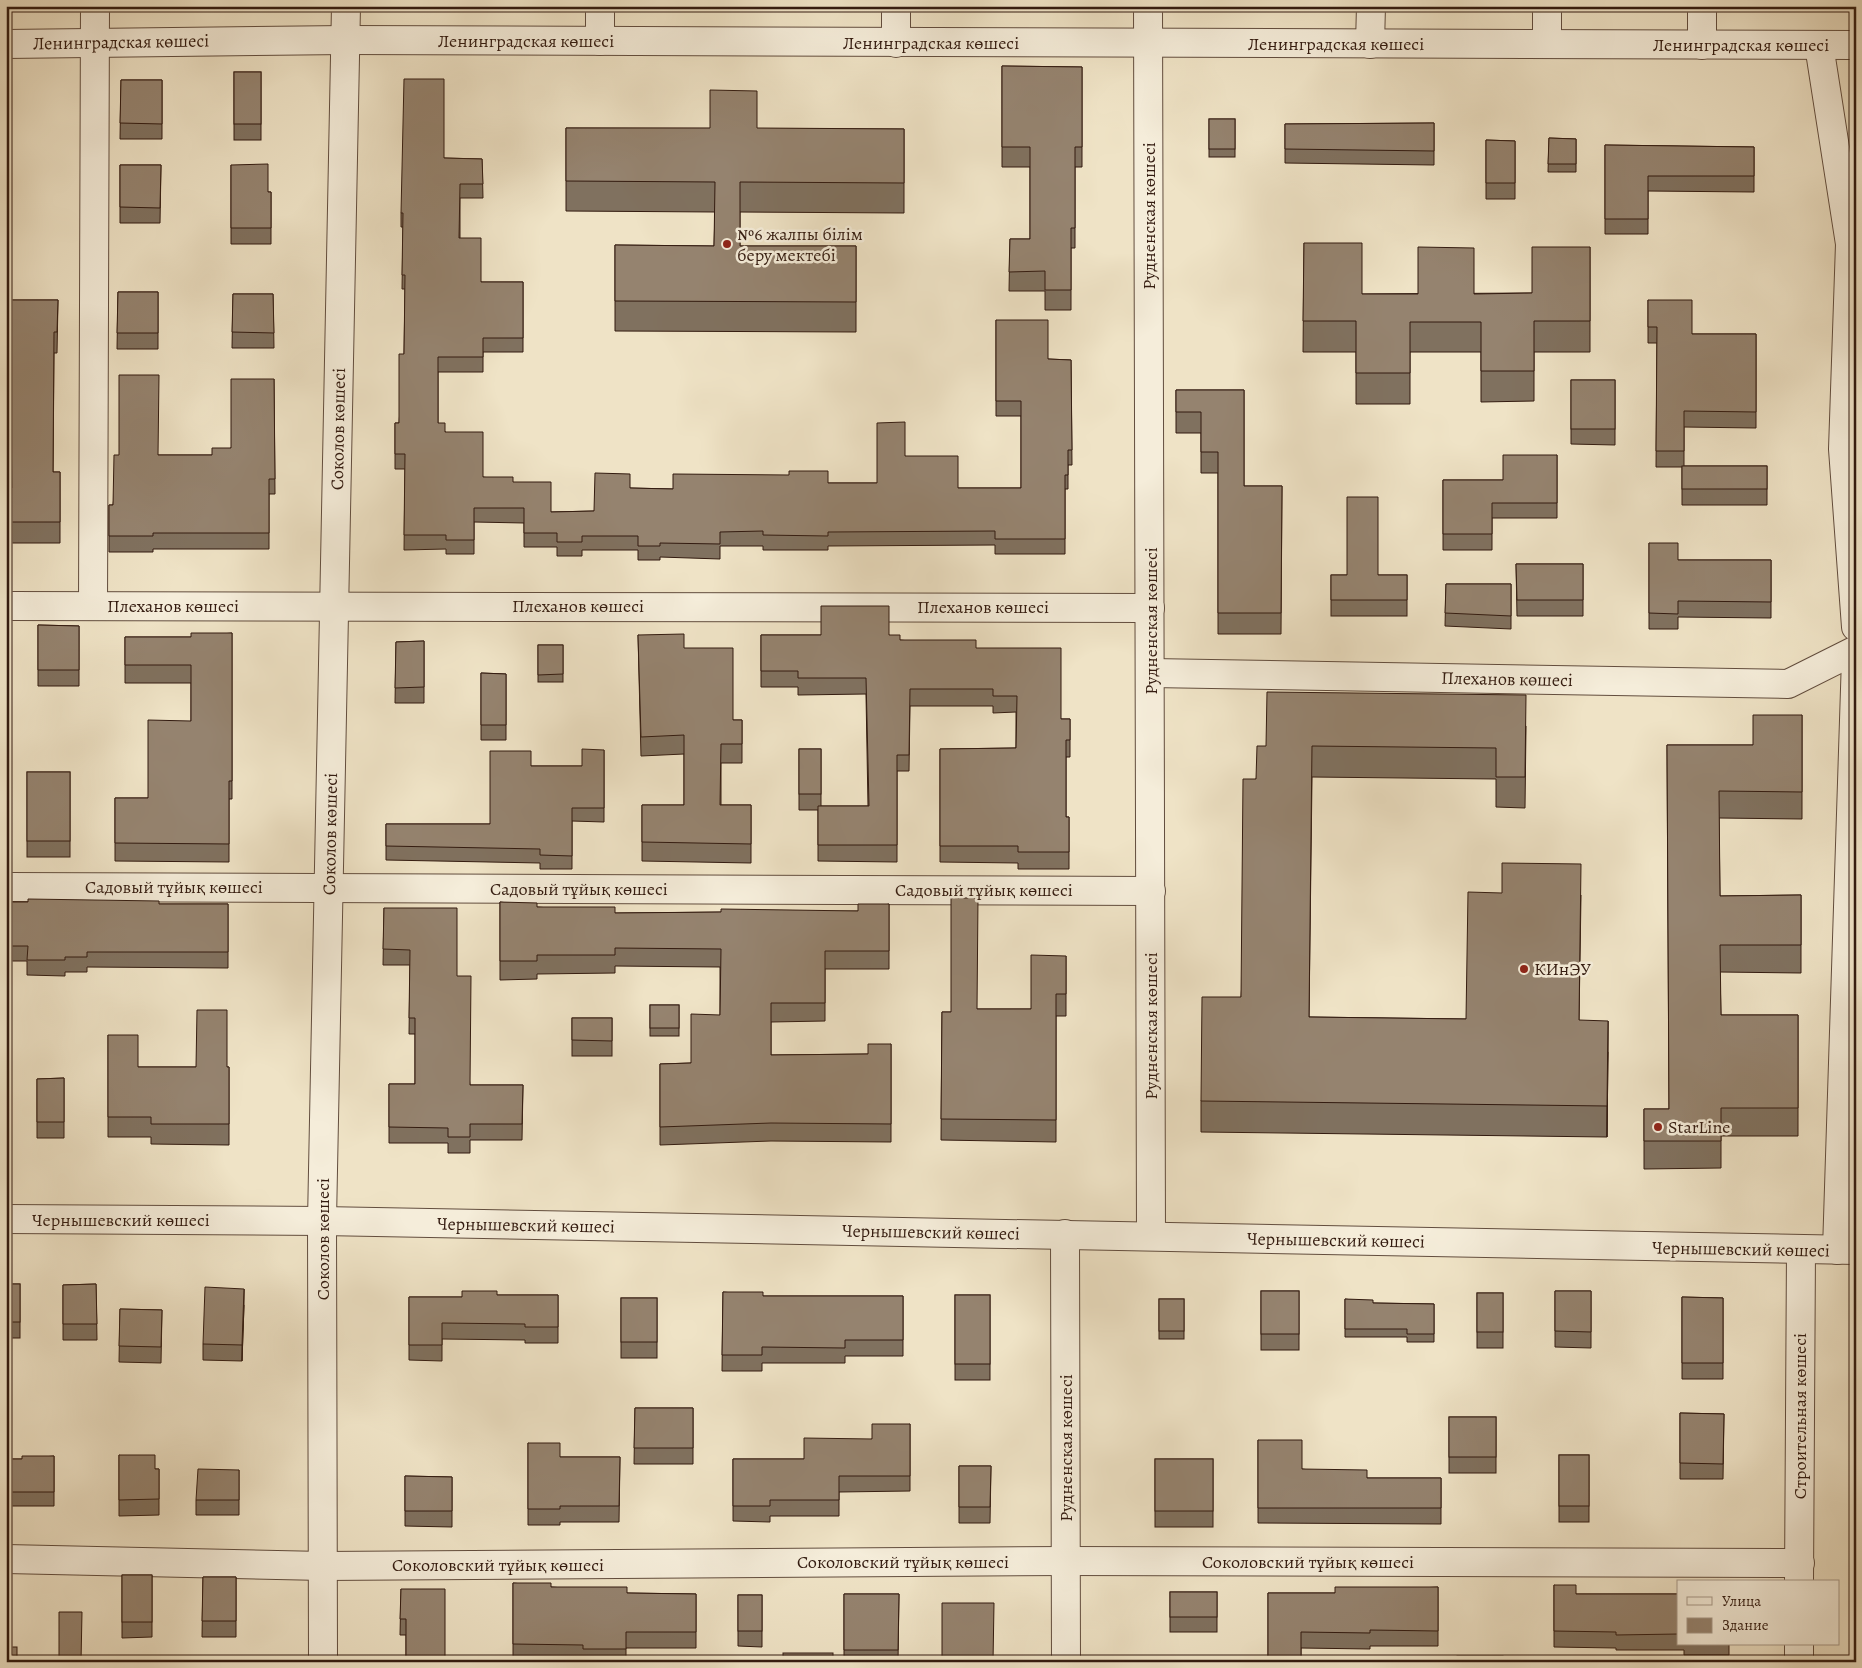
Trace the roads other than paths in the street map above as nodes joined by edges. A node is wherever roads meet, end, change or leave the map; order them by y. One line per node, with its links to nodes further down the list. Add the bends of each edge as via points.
1 (95, 6): 11 (street)
2 (346, 6): 9 (street, Соколов көшесі)
3 (600, 6): 10 (street)
4 (896, 6): 12 (street)
5 (1148, 6): 13 (street, Рудненская көшесі)
6 (1371, 6): 15 (street)
7 (1547, 6): 16 (street)
8 (1702, 6): 17 (street)
9 (346, 40): 10 (street, Ленинградская көшесі); 11 (street, Ленинградская көшесі); 22 (street, Соколов көшесі)
10 (600, 41): 12 (street, Ленинградская көшесі)
11 (94, 43): 14 (street, Ленинградская көшесі); 21 (street)
12 (896, 43): 13 (street, Ленинградская көшесі)
13 (1148, 43): 15 (street, Ленинградская көшесі); 23 (street, Рудненская көшесі)
14 (6, 44)
15 (1370, 44): 16 (street, Ленинградская көшесі)
16 (1546, 44): 17 (street, Ленинградская көшесі)
17 (1702, 45): 18 (street, Ленинградская көшесі)
18 (1819, 45): 19 (street, Ленинградская көшесі); 24 (street, via 1850,244 1843,449)
19 (1856, 45)
20 (6, 606): 21 (street, Плеханов көшесі)
21 (94, 606): 22 (street, Плеханов көшесі)
22 (334, 606): 23 (street, Плеханов көшесі); 29 (street, Соколов көшесі)
23 (1150, 608): 27 (street, Рудненская көшесі)
24 (1856, 626)
25 (1856, 650): 27 (street, Плеханов көшесі, via 1788,684)
26 (1856, 658): 36 (street)
27 (1151, 673): 30 (street, Рудненская көшесі)
28 (6, 887): 29 (street, Садовый тұйық көшесі)
29 (329, 888): 30 (street, Садовый тұйық көшесі); 32 (street, Соколов көшесі)
30 (1152, 891): 34 (street, Рудненская көшесі)
31 (6, 1219): 32 (street, Чернышевский көшесі)
32 (322, 1221): 33 (street, Чернышевский көшесі); 39 (street, Соколов көшесі)
33 (1065, 1234): 34 (street, Чернышевский көшесі); 38 (street, Рудненская көшесі)
34 (1151, 1236): 35 (street, Чернышевский көшесі)
35 (1801, 1250): 36 (street, Чернышевский көшесі); 40 (street, Строительная көшесі)
36 (1846, 1250)
37 (6, 1559): 39 (street, Соколовский тұйық көшесі)
38 (1066, 1561): 39 (street, Соколовский тұйық көшесі); 40 (street, Соколовский тұйық көшесі); 43 (street, Рудненская көшесі)
39 (323, 1566): 42 (street, Соколов көшесі)
40 (1800, 1572)
41 (1799, 1646): 44 (street)
42 (323, 1662)
43 (1066, 1662)
44 (1799, 1662)

